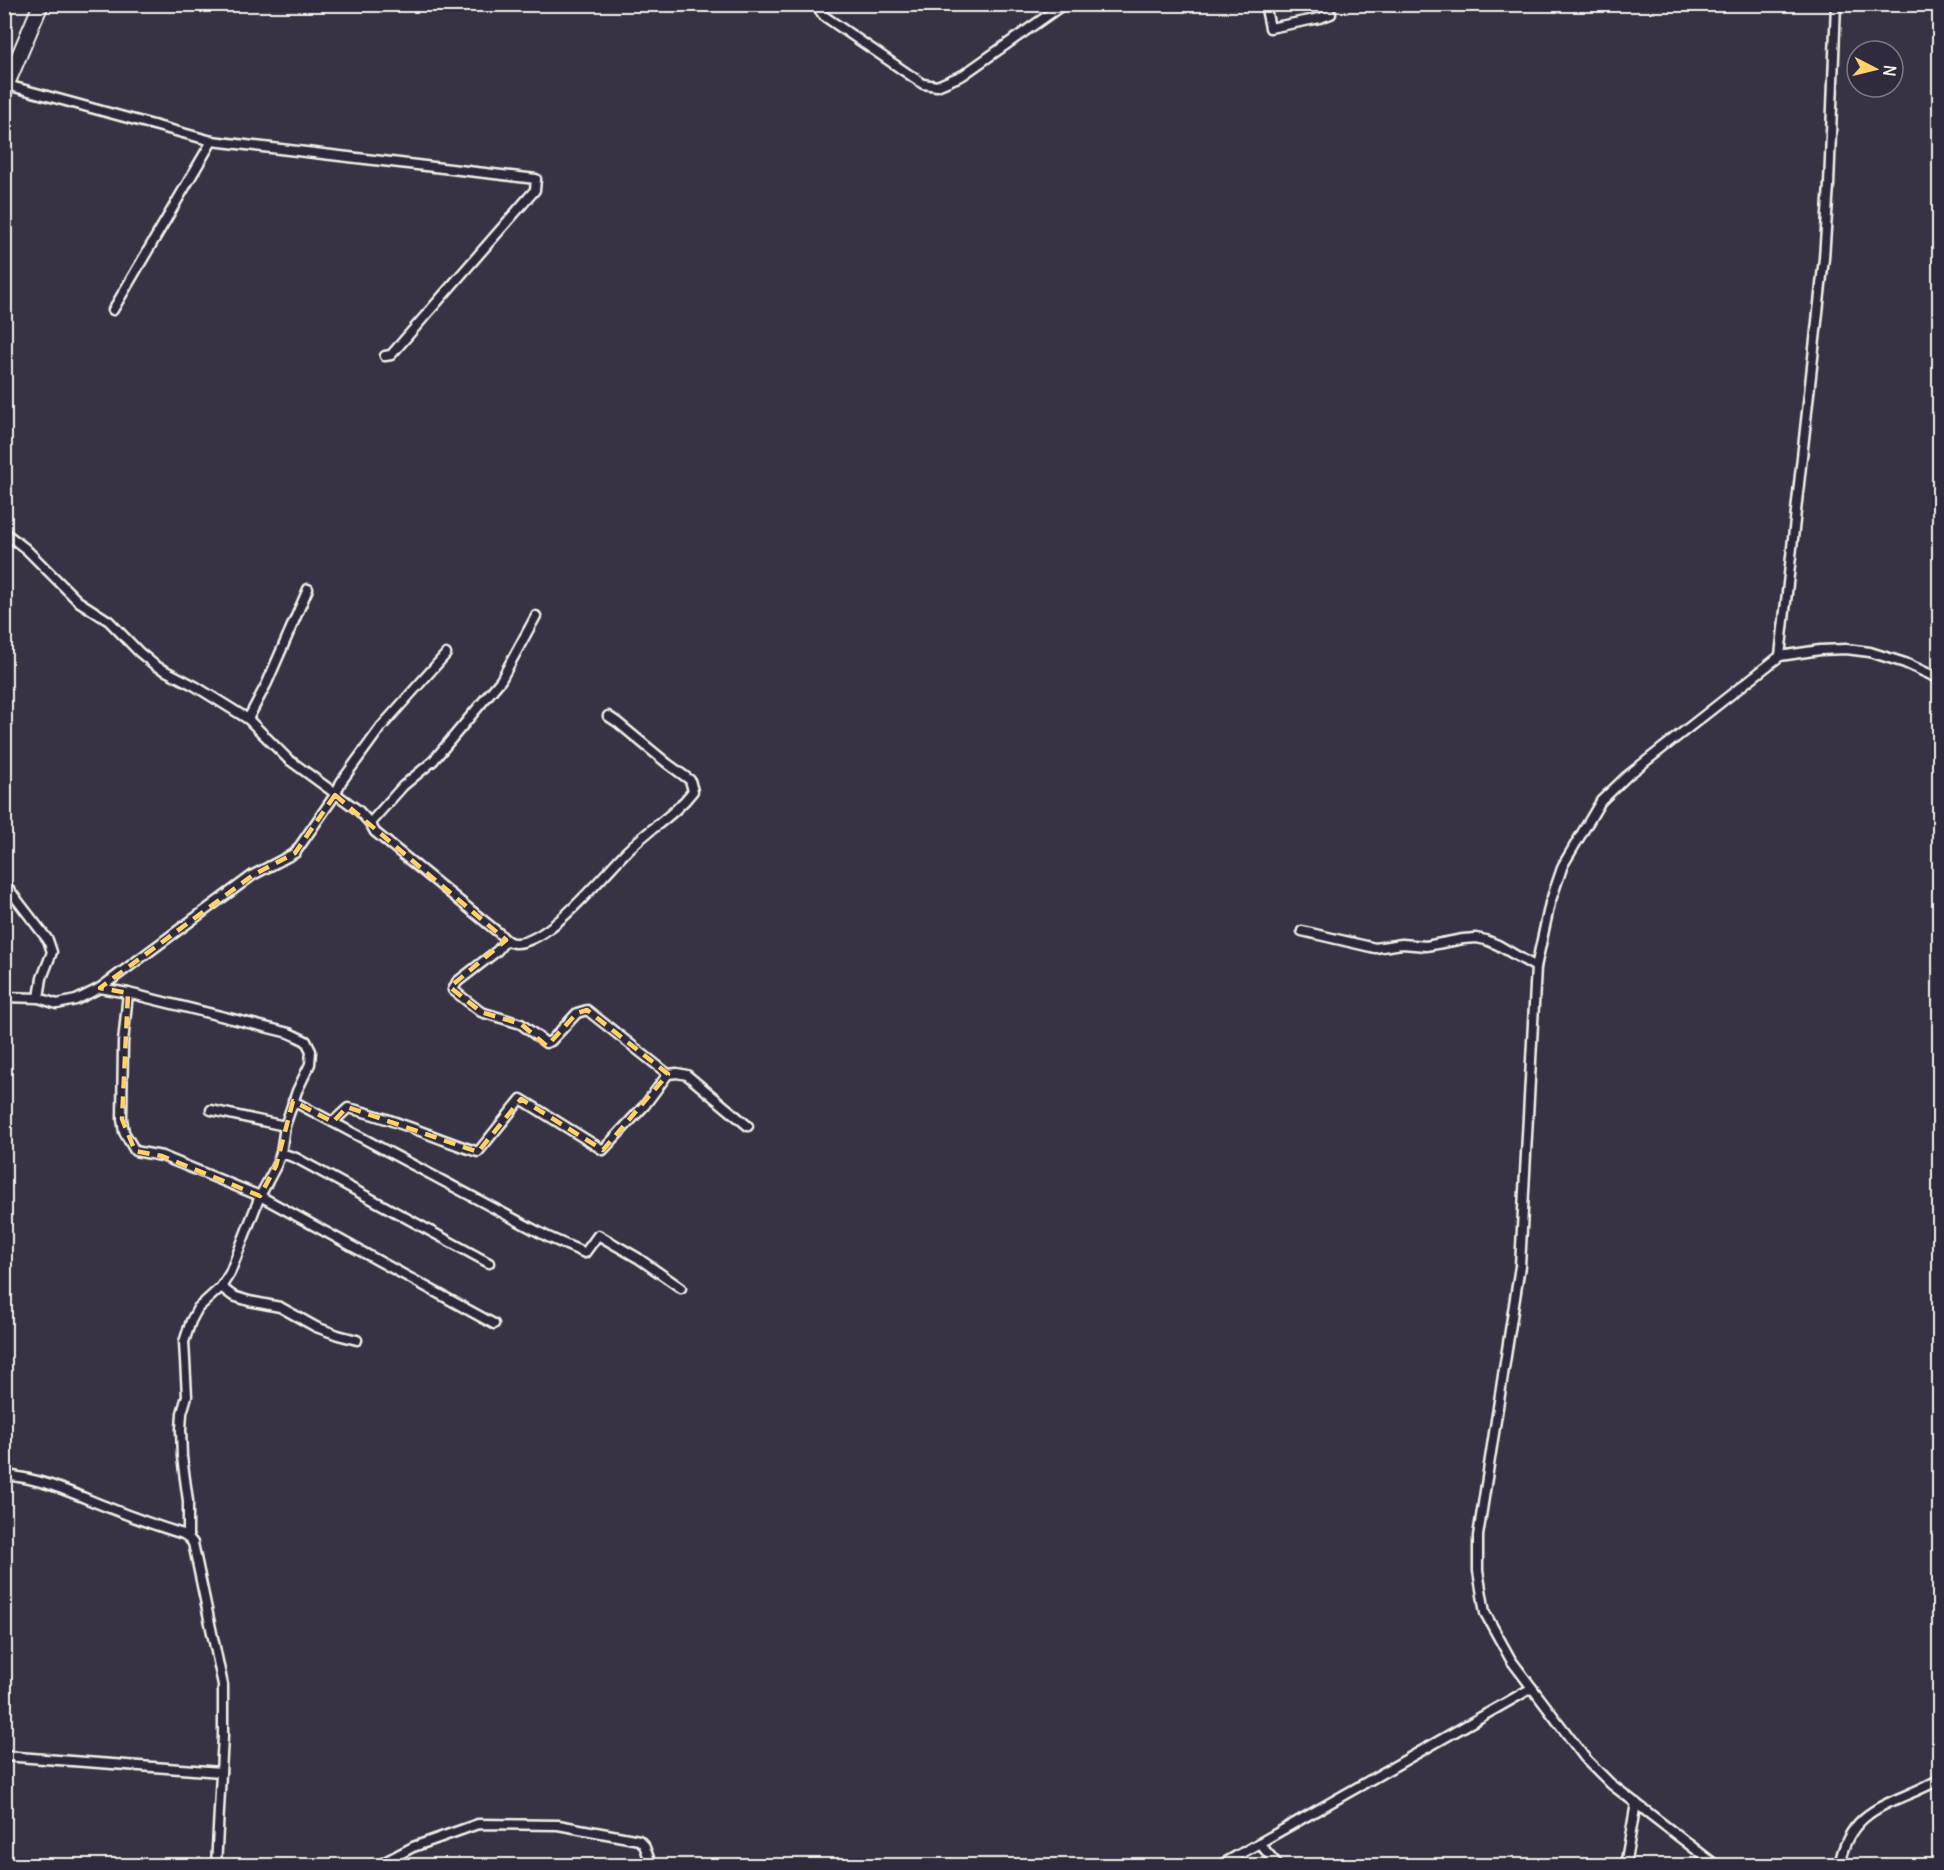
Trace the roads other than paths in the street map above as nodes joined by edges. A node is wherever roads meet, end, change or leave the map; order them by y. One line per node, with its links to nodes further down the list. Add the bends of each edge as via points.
1 (41, 4): 7 (main road)
2 (818, 4): 3 (street, via 824,16 923,84 937,86 963,75)
3 (1064, 4)
4 (1265, 4): 6 (street, via 1270,28)
5 (1836, 4): 15 (street, via 1824,247)
6 (1331, 14)
7 (6, 88): 8 (street)
8 (212, 141): 9 (street); 10 (street, via 536,179 534,190 391,355)
9 (113, 310)
10 (385, 356)
11 (4, 532): 18 (street, via 156,666)
12 (308, 589): 18 (street)
13 (536, 616): 20 (street, via 494,688 433,761 403,786)
14 (446, 654): 19 (street, via 381,727)
15 (1780, 656): 16 (street, via 1820,650 1870,652); 24 (street, via 1627,776 1601,801 1563,865)
16 (1940, 679)
17 (608, 716): 23 (street, via 690,780 693,790 685,802 629,848 582,901 544,932 530,940)
18 (248, 719): 19 (street, via 288,759)
19 (334, 795): 20 (street); 25 (street, via 295,853 253,875)
20 (370, 823): 23 (street, via 375,832)
21 (4, 883): 28 (street, via 48,940 52,952)
22 (1302, 931): 24 (street, via 1374,948 1426,946 1476,938 1498,945)
23 (506, 940): 29 (street, via 457,982 453,990 481,1012 520,1024 546,1043 577,1013 587,1010)
24 (1536, 967): 44 (street, via 1520,1266 1478,1536 1478,1571 1485,1613)
25 (100, 988): 26 (street); 28 (street, via 57,1004)
26 (129, 993): 30 (street, via 290,1033 306,1041 310,1064); 36 (street, via 123,1042 122,1119 128,1142 135,1151 162,1156)
27 (4, 997): 28 (street)
28 (39, 998)
29 (668, 1074): 32 (street, via 603,1149 521,1099 478,1152 401,1122 348,1108); 34 (street, via 687,1075)
30 (293, 1101): 32 (street); 33 (street)
31 (211, 1110): 33 (street)
32 (333, 1122): 39 (street, via 585,1253 598,1235)
33 (285, 1126): 35 (street)
34 (748, 1126)
35 (281, 1153): 36 (street); 37 (street)
36 (260, 1196): 38 (street, via 230,1274); 40 (street)
37 (489, 1263)
38 (221, 1287): 41 (street, via 233,1296 280,1307 316,1327); 43 (street, via 198,1308 184,1342 187,1396 180,1430)
39 (681, 1288)
40 (494, 1324)
41 (357, 1340)
42 (4, 1475): 43 (street, via 56,1486)
43 (188, 1537): 46 (street, via 196,1551 223,1685)
44 (1532, 1688): 48 (street, via 1585,1758); 49 (street)
45 (4, 1756): 46 (street)
46 (222, 1772): 50 (street)
47 (1940, 1779): 57 (street, via 1867,1815 1847,1839)
48 (1636, 1803): 55 (street); 56 (street)
49 (1259, 1843): 53 (street); 54 (street)
50 (216, 1866)
51 (377, 1866): 52 (street, via 413,1847 478,1824 558,1825 639,1840 645,1845)
52 (652, 1866)
53 (1219, 1866)
54 (1280, 1866)
55 (1624, 1866)
56 (1717, 1866)
57 (1839, 1866)

